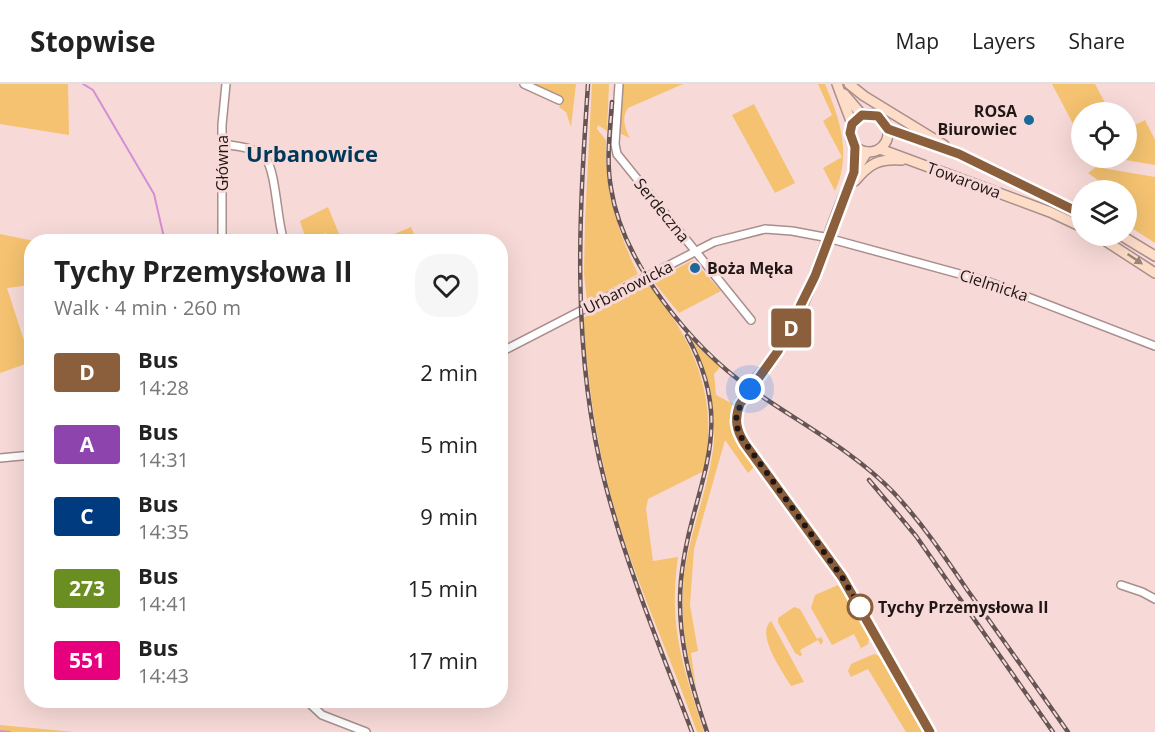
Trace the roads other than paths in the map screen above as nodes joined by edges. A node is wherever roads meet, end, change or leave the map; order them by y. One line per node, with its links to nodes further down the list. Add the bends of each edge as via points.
1 (226, 84): 10 (street, Główna)
2 (524, 84): 6 (street)
3 (619, 84): 25 (street, Serdeczna, via 617,154)
4 (849, 84): 14 (street)
5 (839, 87): 7 (street); 8 (street)
6 (559, 100)
7 (862, 115): 8 (street); 9 (street, via 878,116)
8 (852, 124): 11 (street, via 850,138)
9 (888, 129): 12 (street); 14 (street, Towarowa)
10 (222, 144): 20 (street, Główna); 21 (street, via 244,147 265,158 271,170)
11 (855, 147): 13 (street); 16 (street)
12 (880, 149): 13 (street); 15 (street, Towarowa)
13 (867, 152): 16 (street)
14 (959, 154): 18 (street, Towarowa)
15 (910, 160): 17 (street, via 874,162); 19 (street, Towarowa)
16 (854, 172): 17 (street)
17 (849, 187): 22 (street)
18 (1071, 209)
19 (1071, 222)
20 (222, 234)
21 (281, 234)
22 (829, 239): 25 (street, Urbanowicka, via 765,229 720,240); 29 (street, Cielmicka, via 1009,289); 37 (street, via 792,327 740,404 737,427 745,444 842,577)
23 (1137, 245): 26 (street)
24 (1113, 246): 27 (street, one-way to 27)
25 (695, 252): 28 (street, Serdeczna); 30 (street, Urbanowicka)
26 (1155, 256)
27 (1155, 273)
28 (751, 320)
29 (1155, 346)
30 (508, 348)
31 (24, 456): 32 (street)
32 (0, 458)
33 (1121, 585): 34 (street)
34 (1155, 599)
35 (315, 708): 36 (street, via 322,715)
36 (366, 732)
37 (930, 732)

